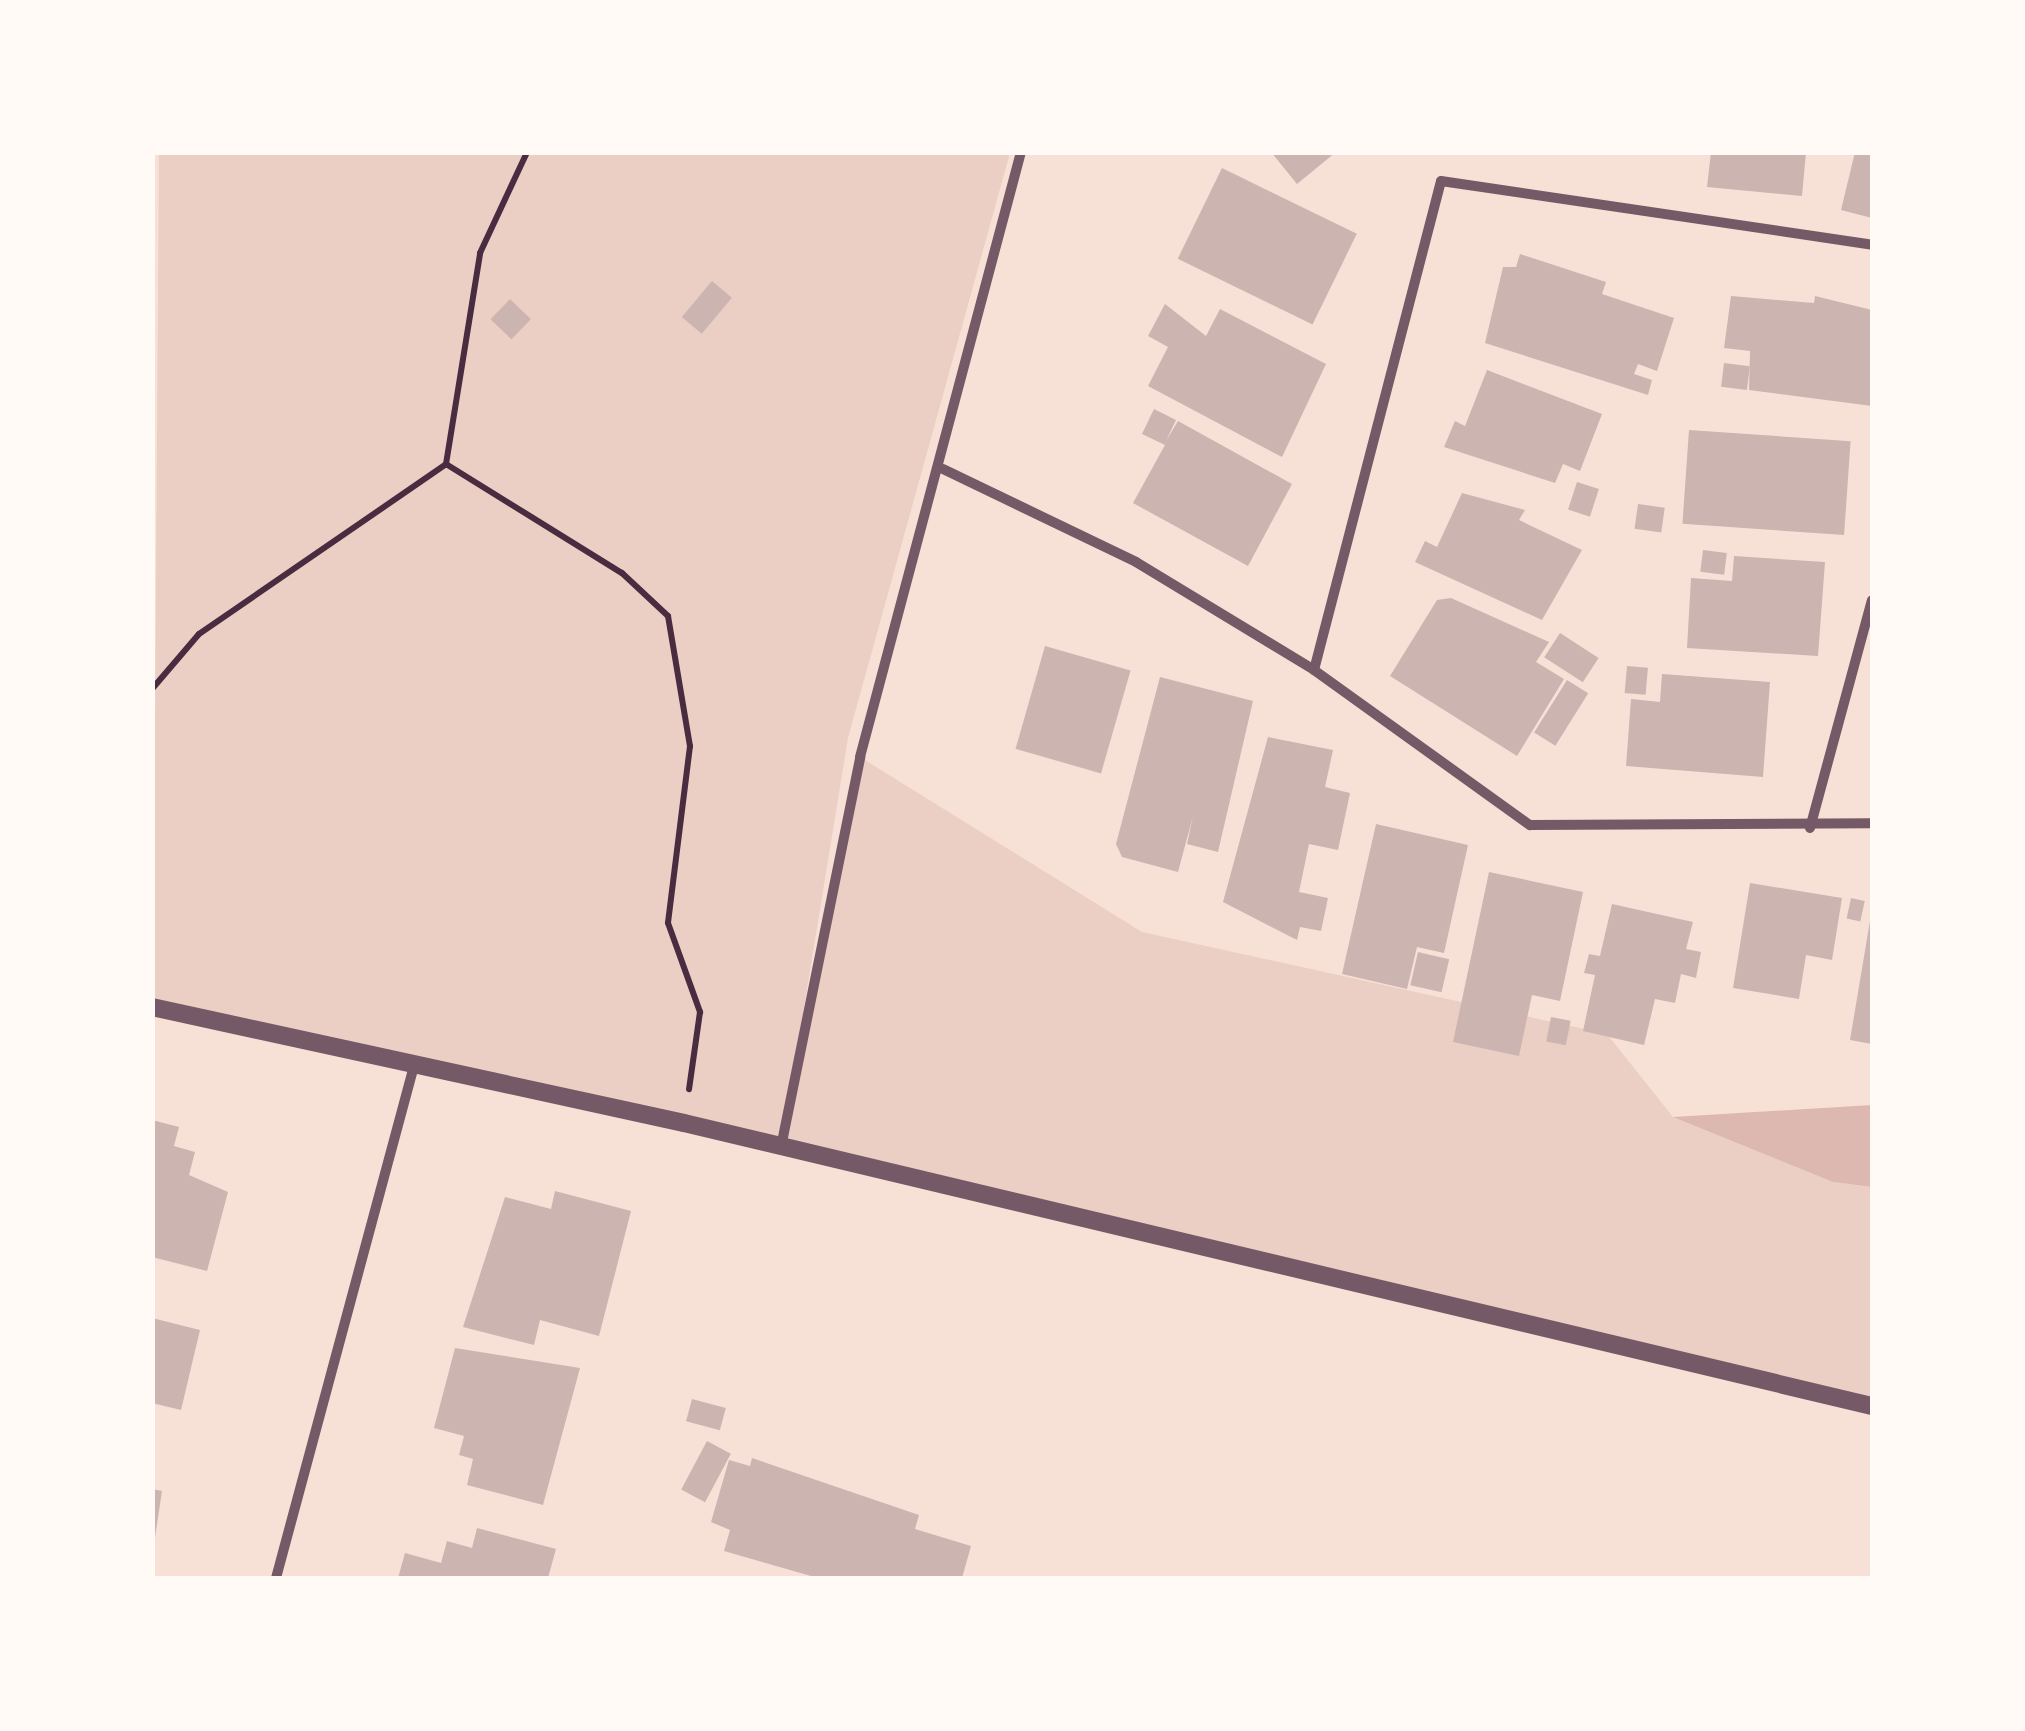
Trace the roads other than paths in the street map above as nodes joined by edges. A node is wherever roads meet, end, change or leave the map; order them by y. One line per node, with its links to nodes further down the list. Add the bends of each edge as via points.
1 (1022, 152): 3 (street)
2 (1872, 245): 5 (street, via 1441,181)
3 (942, 469): 5 (street, via 1136,562); 10 (street, via 860,757)
4 (1872, 600): 7 (street)
5 (1314, 670): 7 (street, via 1530,826)
6 (1872, 824): 7 (street)
7 (1810, 828)
8 (152, 1007): 9 (street)
9 (414, 1066): 10 (street, via 684,1123); 12 (street)
10 (780, 1152): 11 (street)
11 (1872, 1406)
12 (276, 1578)

